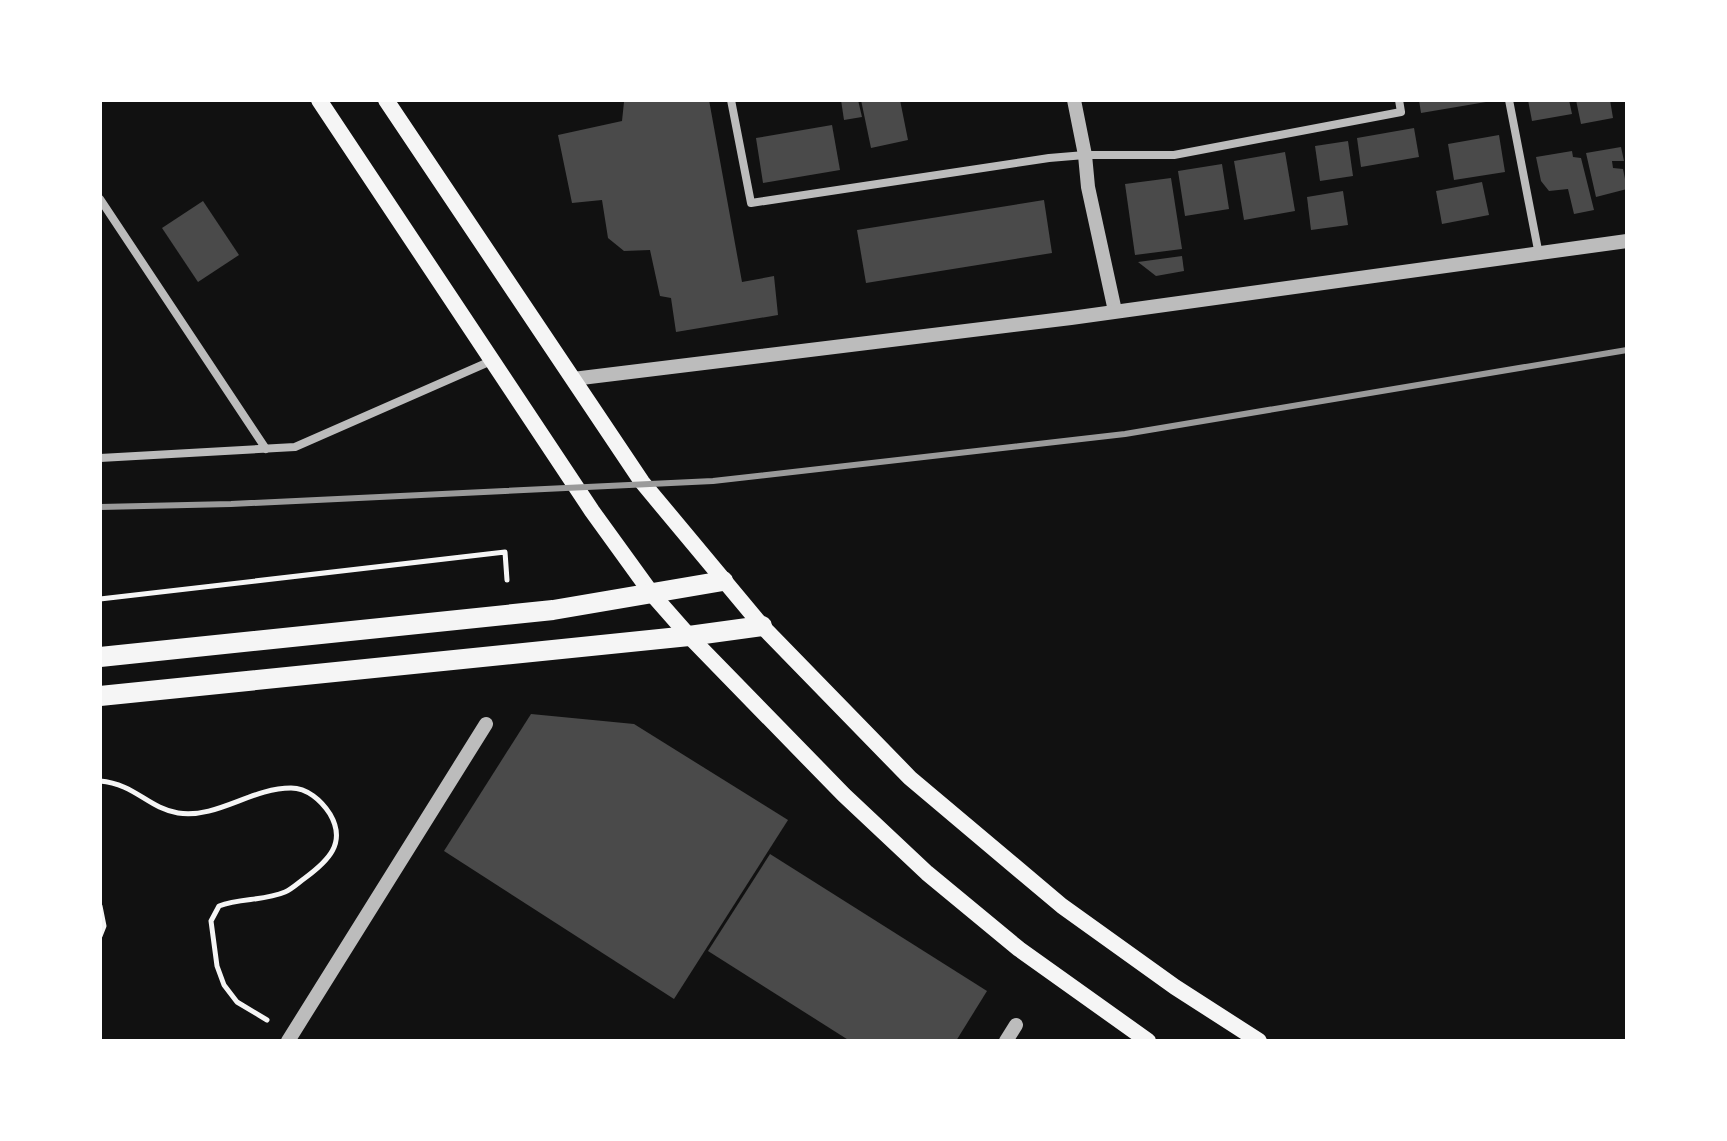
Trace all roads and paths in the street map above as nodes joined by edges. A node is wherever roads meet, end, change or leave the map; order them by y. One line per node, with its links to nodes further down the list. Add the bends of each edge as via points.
1 (319, 100): 12 (main road)
2 (386, 100): 13 (main road)
3 (731, 100): 7 (street, via 751,203)
4 (1074, 100): 7 (street)
5 (1399, 100): 7 (street, via 1401,112 1174,155)
6 (1509, 100): 10 (street)
7 (1085, 155): 11 (street)
8 (100, 199): 14 (street)
9 (1627, 241): 10 (street)
10 (1539, 255): 11 (street)
11 (1115, 311): 13 (street)
12 (491, 361): 14 (street, via 295,447); 18 (main road)
13 (573, 379): 17 (main road, via 642,482)
14 (266, 449): 15 (street)
15 (100, 458)
16 (507, 580): 19 (path, via 505,552)
17 (723, 581): 18 (main road); 20 (main road)
18 (652, 594): 21 (main road); 22 (main road, via 553,610)
19 (100, 599)
20 (762, 626): 21 (main road); 33 (main road, via 910,778 1050,896)
21 (689, 636): 23 (main road); 32 (main road, via 927,873 1019,949)
22 (100, 657)
23 (100, 696)
24 (486, 724): 30 (street)
25 (100, 781): 28 (path, via 121,784 159,808 180,813 205,813 240,798 295,788 310,793 330,814 338,832 335,851 323,864 285,892 219,906 211,921 224,985 237,1002)
26 (100, 906): 27 (path)
27 (100, 936)
28 (267, 1020)
29 (1016, 1025): 31 (street)
30 (288, 1041)
31 (1006, 1041)
32 (1148, 1041)
33 (1259, 1041)

